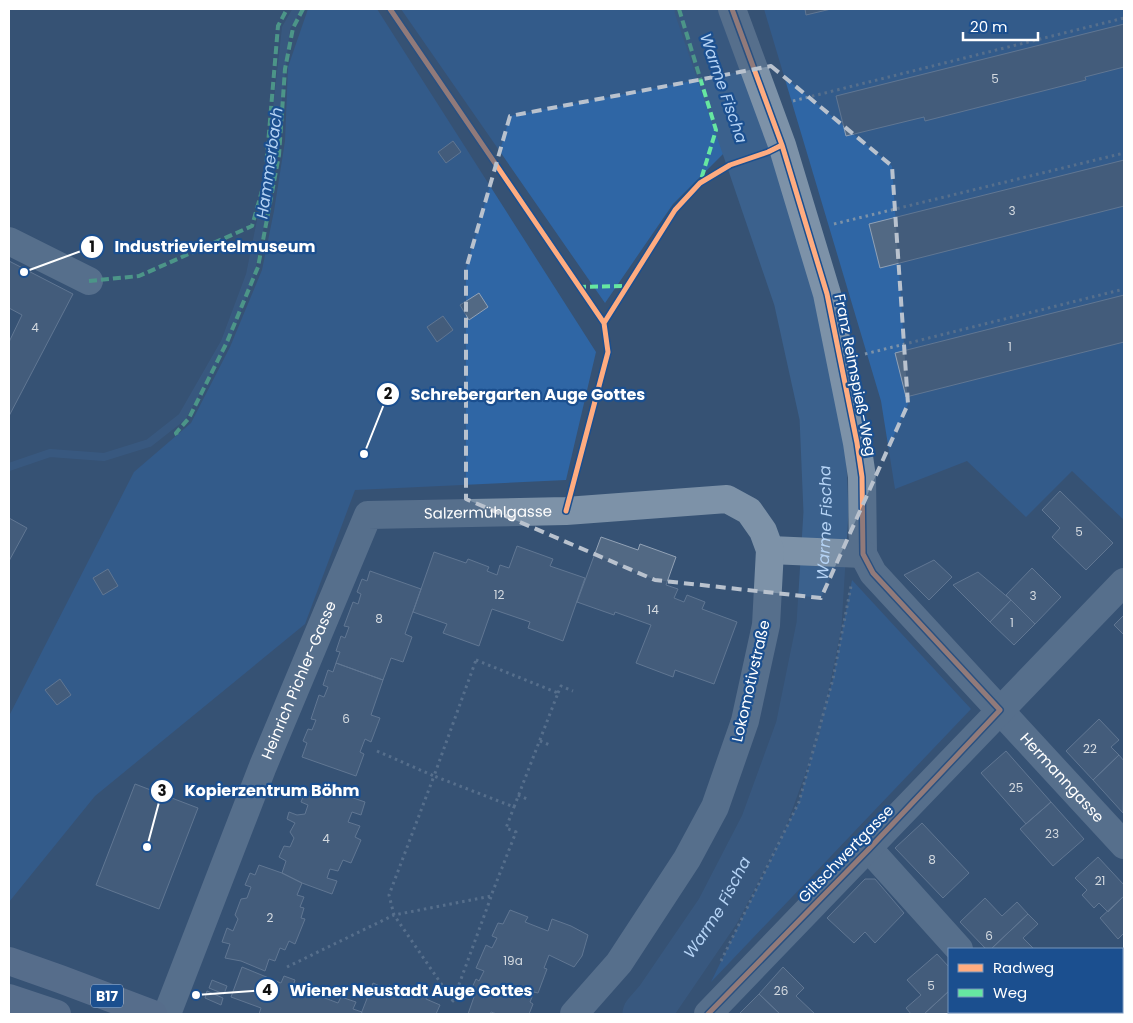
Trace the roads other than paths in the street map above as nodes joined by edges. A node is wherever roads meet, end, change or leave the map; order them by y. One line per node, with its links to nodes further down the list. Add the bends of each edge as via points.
1 (732, 9): 7 (street, Franz Reimspieß-Weg, via 782,145 827,294 862,477)
2 (9, 241): 3 (street)
3 (89, 281)
4 (727, 499): 5 (street, Salzermühlgasse, via 566,512); 6 (street, Lokomotivstraße, via 749,511 764,531)
5 (368, 515): 17 (street, Heinrich Pichler-Gasse, via 263,766)
6 (770, 550): 7 (street); 18 (street, Lokomotivstraße, via 766,625 747,712 715,807 687,859 619,963)
7 (854, 554): 9 (street, Franz Reimspieß-Weg)
8 (1124, 582): 9 (street, Giltschwertgasse)
9 (1000, 710): 10 (street, Hermanngasse); 11 (street, Giltschwertgasse)
10 (1124, 845)
11 (869, 849): 12 (street); 19 (street, Giltschwertgasse)
12 (958, 948)
13 (9, 961): 16 (main road, B17)
14 (9, 998): 15 (main road)
15 (57, 1014)
16 (153, 1014)
17 (167, 1014)
18 (574, 1014)
19 (708, 1014)

